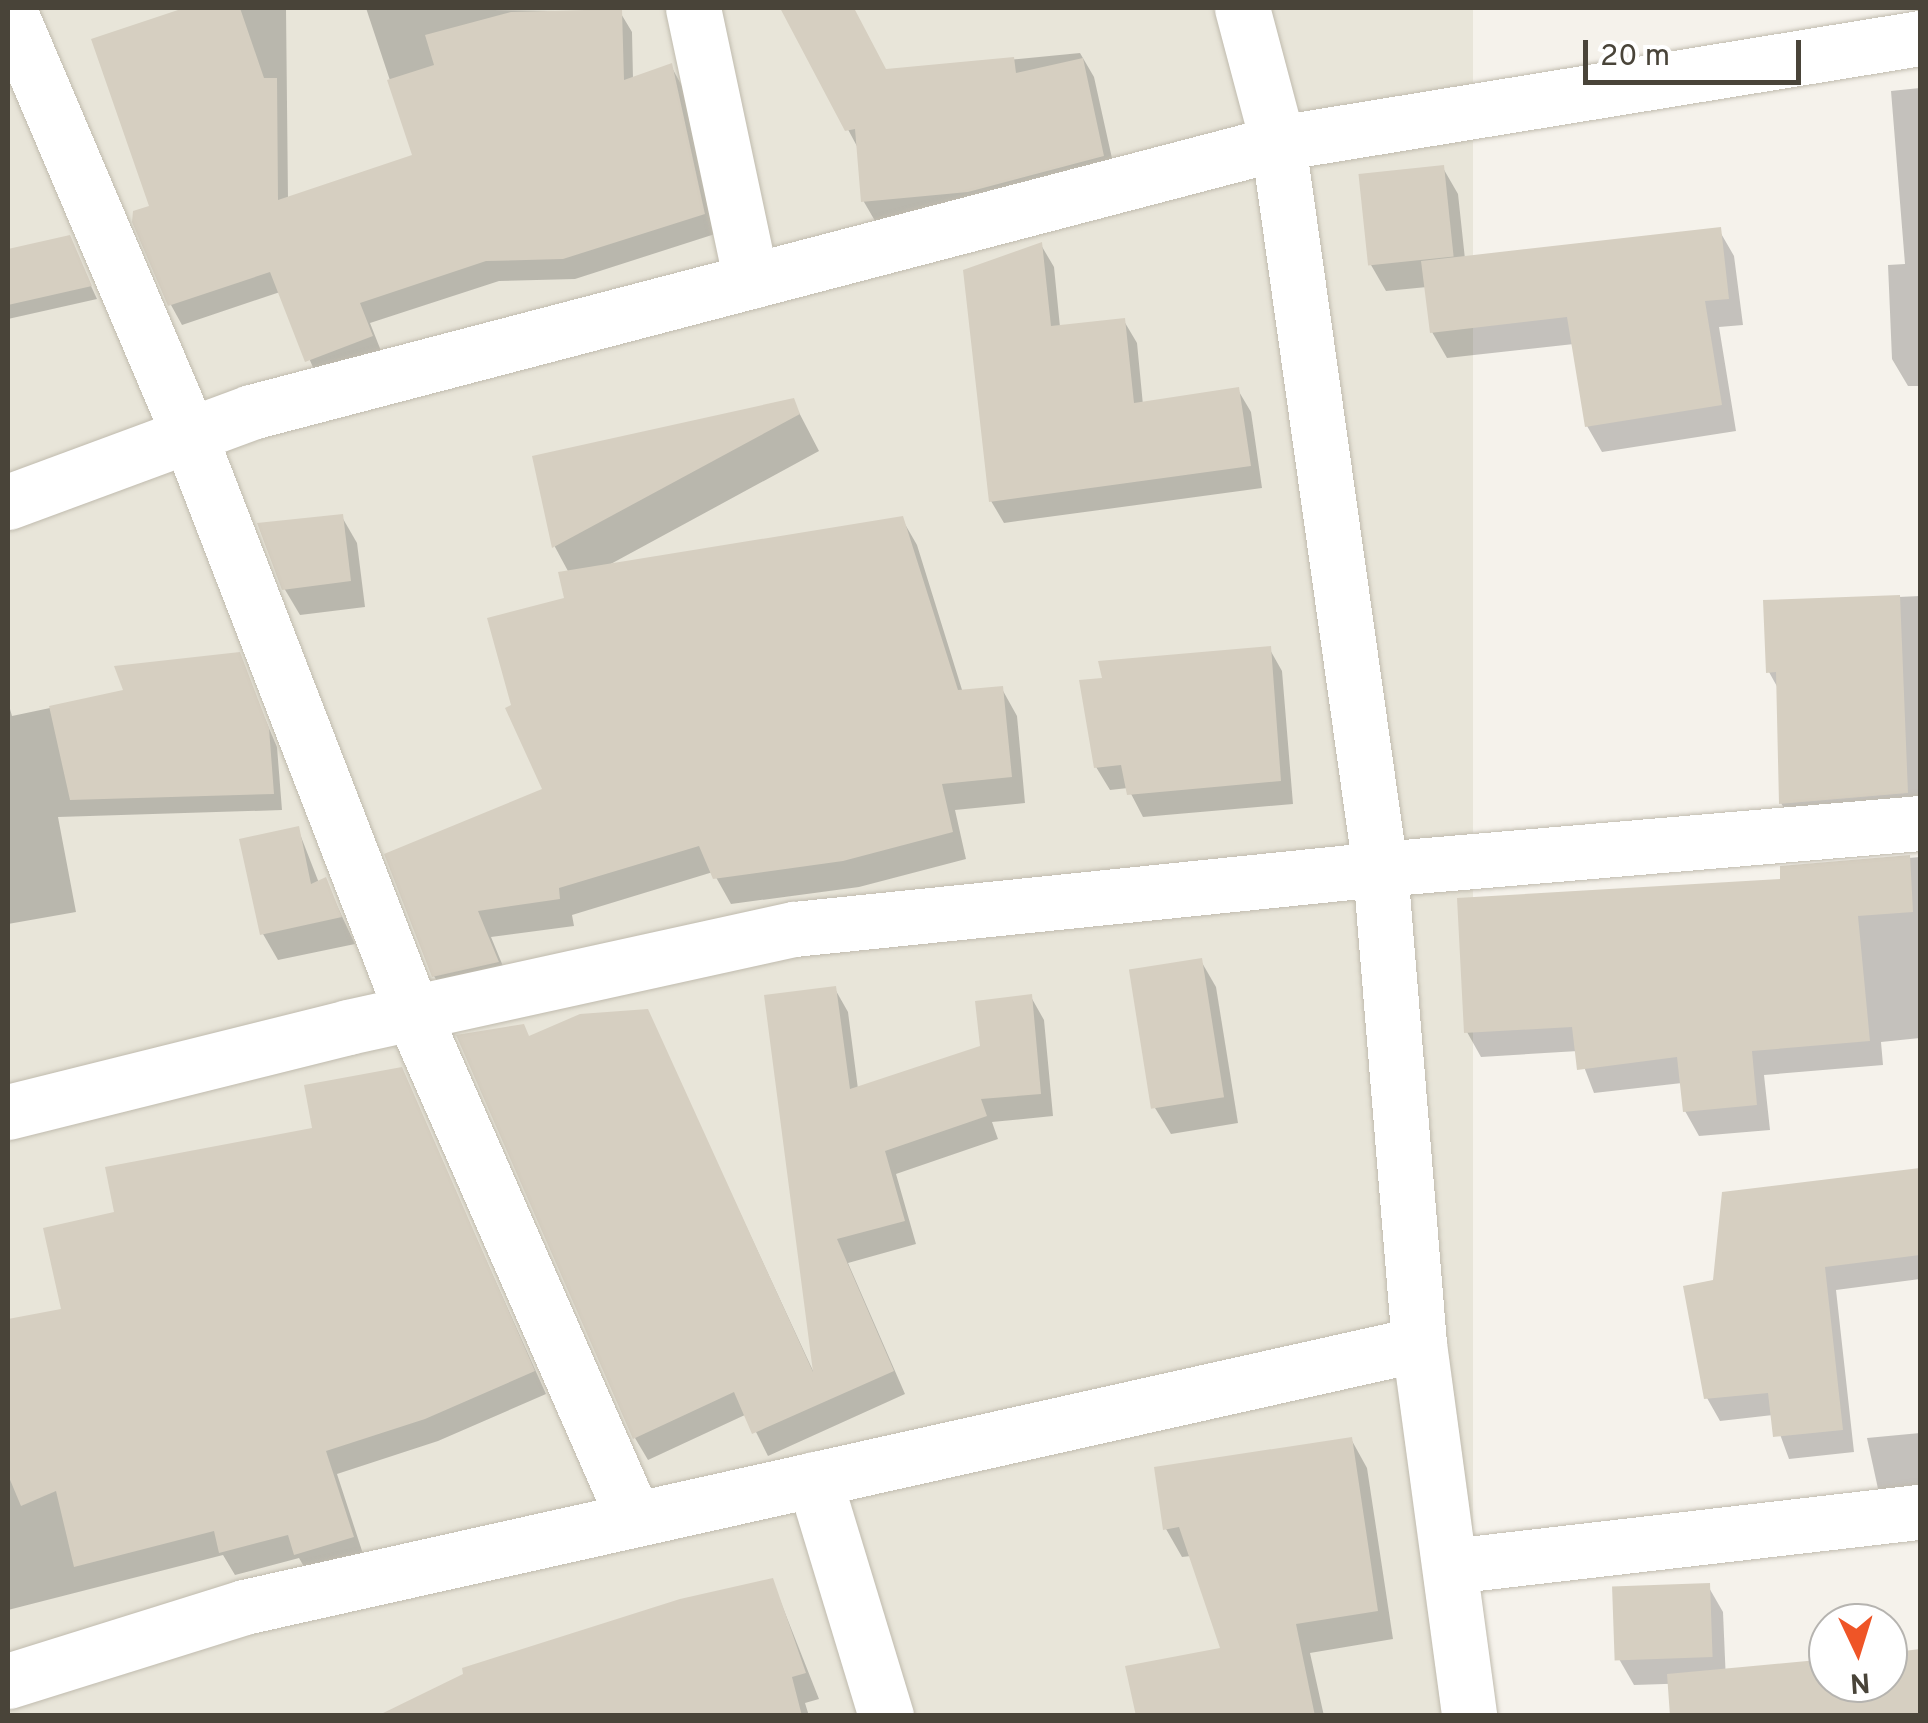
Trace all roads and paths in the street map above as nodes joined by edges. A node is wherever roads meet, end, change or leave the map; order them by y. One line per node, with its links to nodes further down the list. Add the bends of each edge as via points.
1 (8, 8): 7 (street)
2 (693, 8): 6 (street)
3 (1242, 8): 5 (street)
4 (1901, 29): 5 (street)
5 (1278, 143): 6 (street); 10 (street)
6 (751, 281): 7 (street, via 251,412)
7 (189, 436): 8 (street); 11 (street)
8 (8, 502)
9 (1920, 823): 10 (street)
10 (1380, 869): 11 (street, via 794,929); 13 (street)
11 (412, 1012): 12 (street); 16 (street)
12 (8, 1112)
13 (1419, 1344): 14 (street); 17 (street)
14 (814, 1479): 16 (street); 19 (street)
15 (1920, 1512): 17 (street)
16 (634, 1520): 18 (street, via 244,1607)
17 (1452, 1566): 20 (street)
18 (8, 1682)
19 (886, 1716)
20 (1469, 1716)

